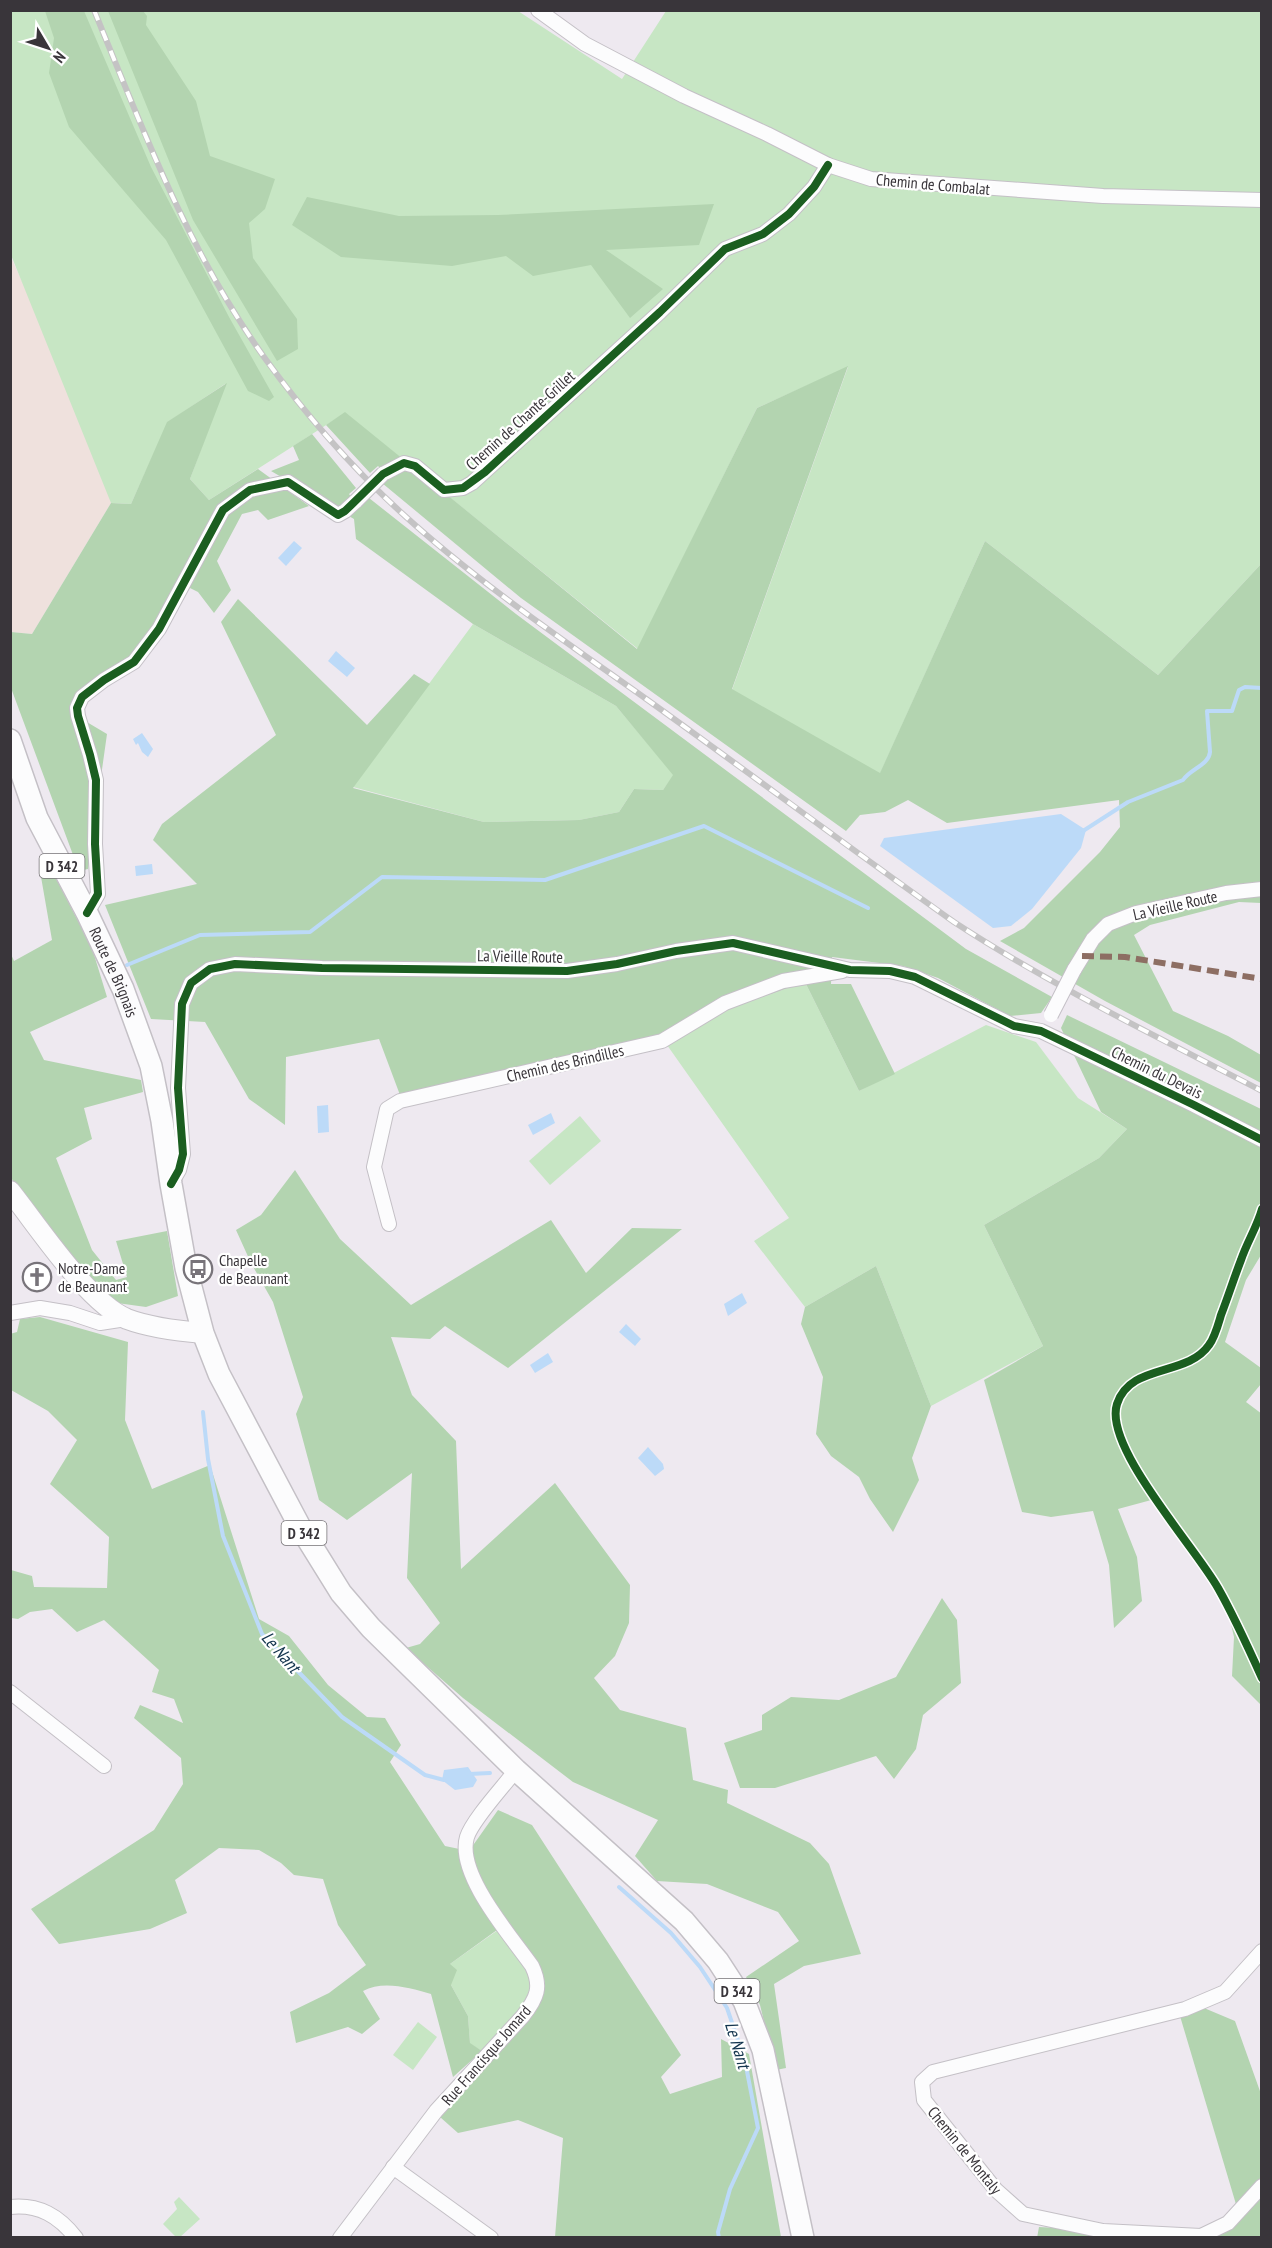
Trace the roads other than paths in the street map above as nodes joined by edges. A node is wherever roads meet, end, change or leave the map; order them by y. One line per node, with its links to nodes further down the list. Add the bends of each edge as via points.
1 (538, 10): 2 (street, Chemin de Combalat, via 585,44)
2 (828, 165): 3 (street, Chemin de Combalat, via 871,179 1102,196); 6 (street, Chemin de Chante-Grillet, bridge, via 789,214 763,234 725,249 472,483 444,490 415,466 404,463 383,474 338,515 288,482 250,490 223,510 159,629 134,662 104,680 82,698 77,708 96,780 98,894)
3 (1262, 200)
4 (10, 740): 6 (main road, Route de Brignais / D 342, via 37,818)
5 (1262, 889): 8 (street, La Vieille Route, bridge, via 1136,913 1108,924 1093,939)
6 (87, 913): 10 (main road, Route de Brignais / D 342, via 123,989 151,1066)
7 (850, 970): 8 (street, La Vieille Route, via 890,971 915,977 1014,1026); 10 (street, La Vieille Route, via 733,943 567,971 235,964 210,969 191,983 182,1004 178,1088 183,1154); 12 (street, Chemin des Brindilles, via 783,981 725,1003 662,1041 400,1101 387,1109 374,1167)
8 (1041, 1031): 9 (street, Chemin du Devais)
9 (1262, 1140)
10 (171, 1184): 15 (main road, D 342)
11 (10, 1191): 14 (street, via 80,1281 101,1302)
12 (388, 1224)
13 (10, 1313): 14 (street, via 40,1308 70,1312 100,1323)
14 (126, 1318): 15 (street, via 176,1331)
15 (203, 1333): 18 (main road, D 342, via 219,1374 300,1527 341,1593 371,1628)
16 (10, 1692): 17 (street)
17 (104, 1766)
18 (516, 1770): 20 (street, Rue Francisque Jomard, via 468,1835 465,1852 479,1890 532,1966 538,1979 537,1992 523,2016 436,2111); 26 (main road, D 342, via 684,1921 718,1961 744,2001 763,2050)
19 (1262, 1951): 21 (street, Chemin de Montaly, via 1226,1992 1185,2009 933,2072 922,2082 924,2100 996,2190 1023,2214 1103,2230 1201,2236 1228,2223)
20 (393, 2167): 24 (street, Rue Francisque Jomard); 25 (street)
21 (1262, 2186)
22 (10, 2207): 23 (street, via 49,2212 66,2224)
23 (76, 2238)
24 (340, 2238)
25 (491, 2238)
26 (803, 2238)

